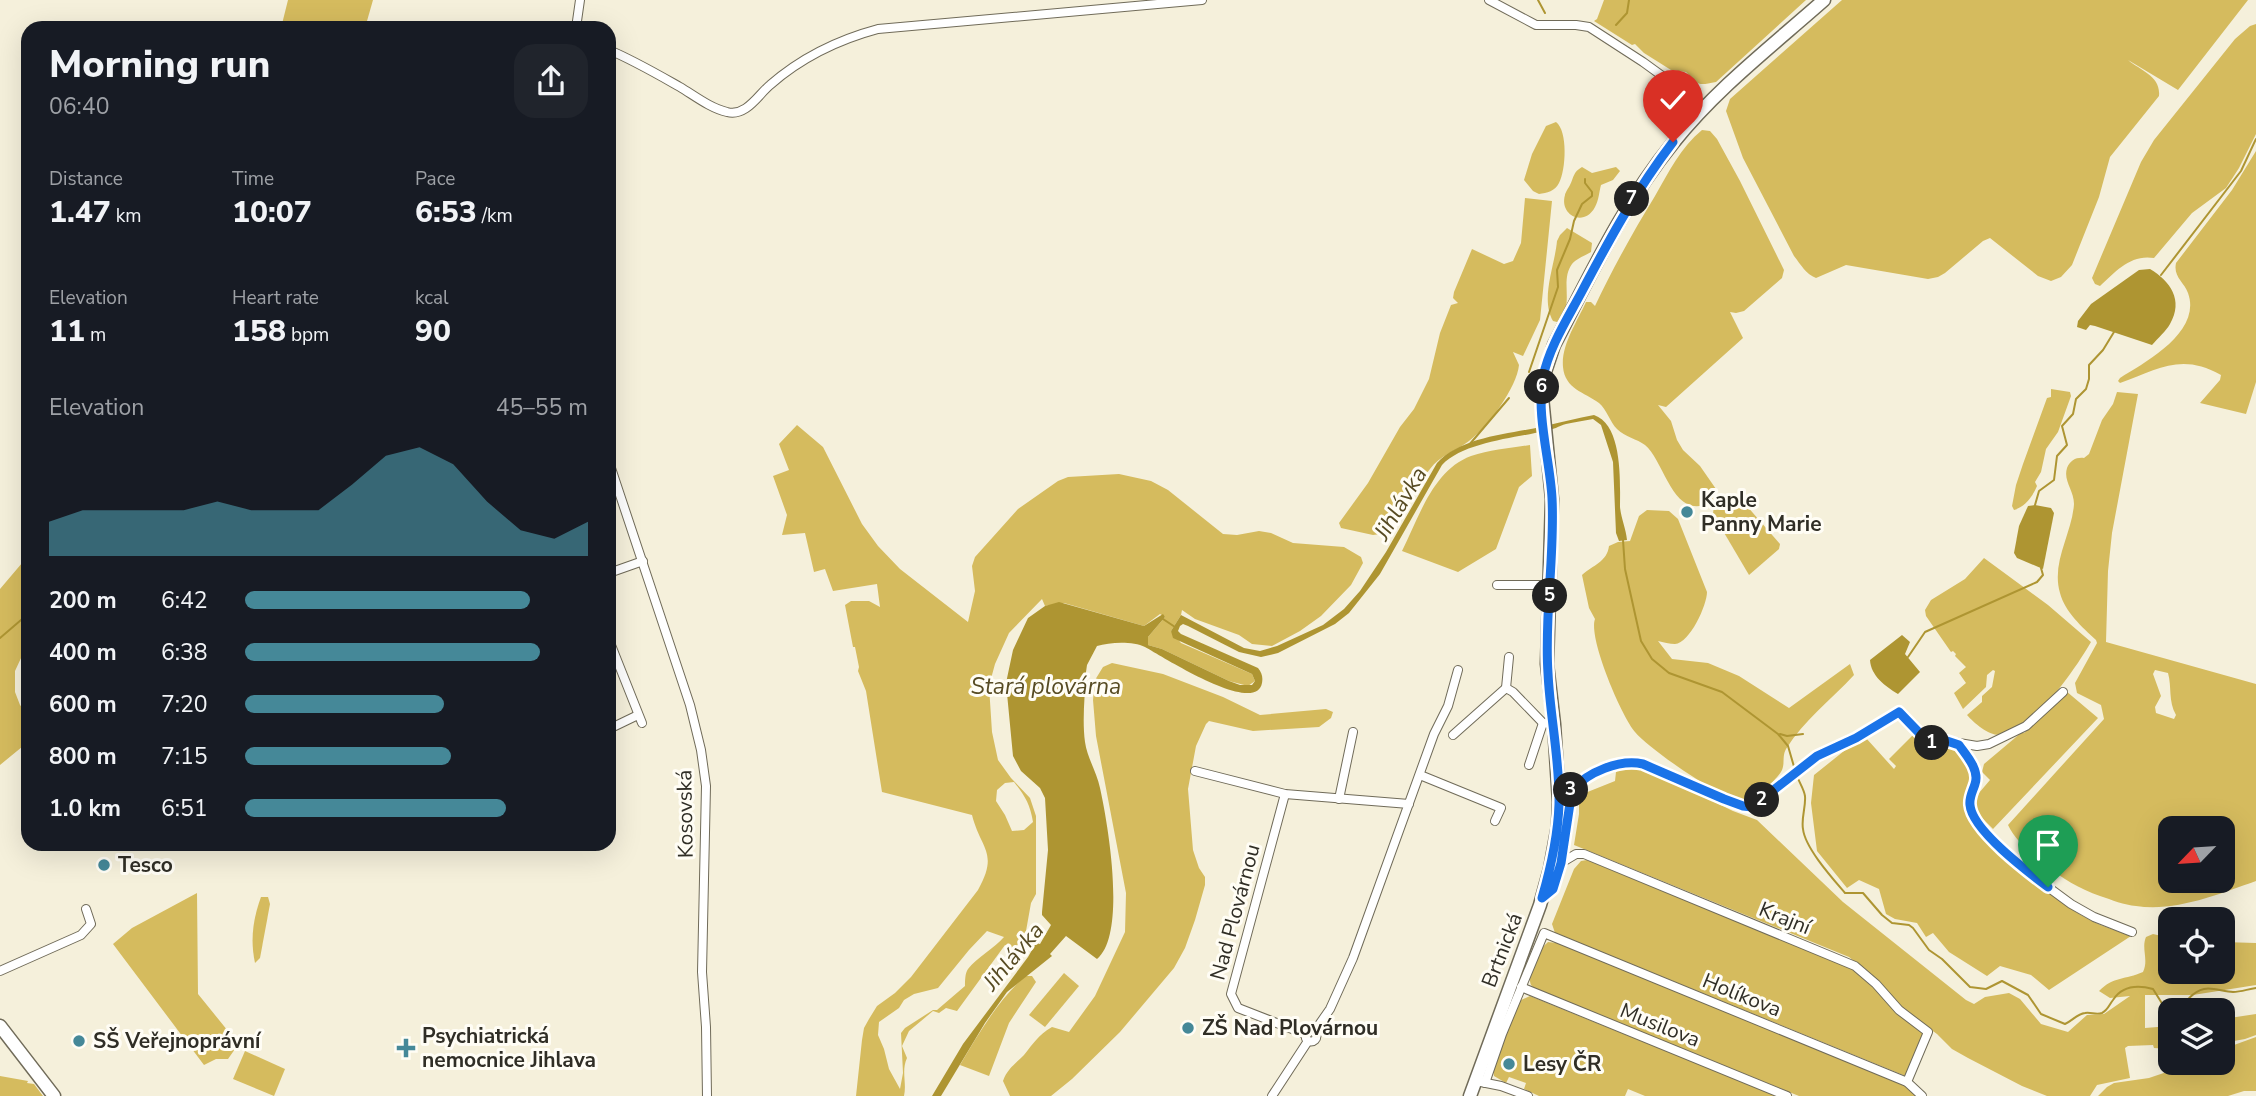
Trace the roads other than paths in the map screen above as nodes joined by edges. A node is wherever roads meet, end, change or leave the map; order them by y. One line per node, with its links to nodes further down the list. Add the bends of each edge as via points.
1 (580, 0): 5 (street)
2 (1202, 0): 6 (street, via 878,29 801,61 735,113 709,104)
3 (1489, 0): 7 (street, via 1536,25 1590,27)
4 (1824, 0): 7 (main road, Brtnická)
5 (577, 21)
6 (616, 54)
7 (1705, 107): 12 (main road, Brtnická, via 1635,195 1554,345 1543,378 1552,499)
8 (616, 482): 9 (street, Kosovská)
9 (643, 561): 10 (street); 42 (street, Kosovská, via 694,718 706,786 702,972)
10 (616, 571)
11 (1497, 585): 12 (street, via 1539,585)
12 (1550, 590): 18 (main road, Brtnická)
13 (1509, 657): 16 (street)
14 (616, 658): 19 (street, via 640,719)
15 (1458, 670): 25 (street)
16 (1506, 688): 18 (street); 21 (street)
17 (2063, 692): 22 (street, via 2021,729 1989,744)
18 (1549, 723): 23 (street); 31 (main road, Brtnická, via 1559,802)
19 (616, 727)
20 (1353, 732): 27 (street)
21 (1453, 735)
22 (1959, 745): 30 (street, via 1928,742 1899,712 1817,756 1752,807 1643,764 1612,765 1572,790); 33 (street, via 1976,772 1969,803 1973,816 1999,847 2070,904)
23 (1529, 765)
24 (1195, 771): 26 (street)
25 (1420, 775): 28 (street); 29 (street, via 1501,808)
26 (1285, 794): 27 (street); 38 (street, Nad Plovárnou, via 1231,990 1238,1008)
27 (1339, 799): 28 (street)
28 (1409, 804): 38 (street, via 1353,958 1329,1009)
29 (1495, 821)
30 (1561, 863): 31 (street, via 1553,889); 40 (street, Krajní, via 1584,854 1855,967 1928,1032)
31 (1542, 898): 39 (main road, Brtnická)
32 (86, 909): 35 (street, via 91,924 82,935)
33 (2132, 932)
34 (1544, 933): 36 (street, Brtnická); 40 (street, Holíkova)
35 (0, 971)
36 (1521, 987): 39 (street, Brtnická); 46 (street, Musilova)
37 (0, 1026): 41 (main road)
38 (1309, 1036): 43 (street)
39 (1480, 1082): 44 (main road, Brtnická); 45 (street)
40 (1908, 1082): 47 (street, Holíkova)
41 (54, 1096)
42 (707, 1096)
43 (1272, 1096)
44 (1470, 1096)
45 (1528, 1096)
46 (1787, 1096)
47 (1923, 1096)

